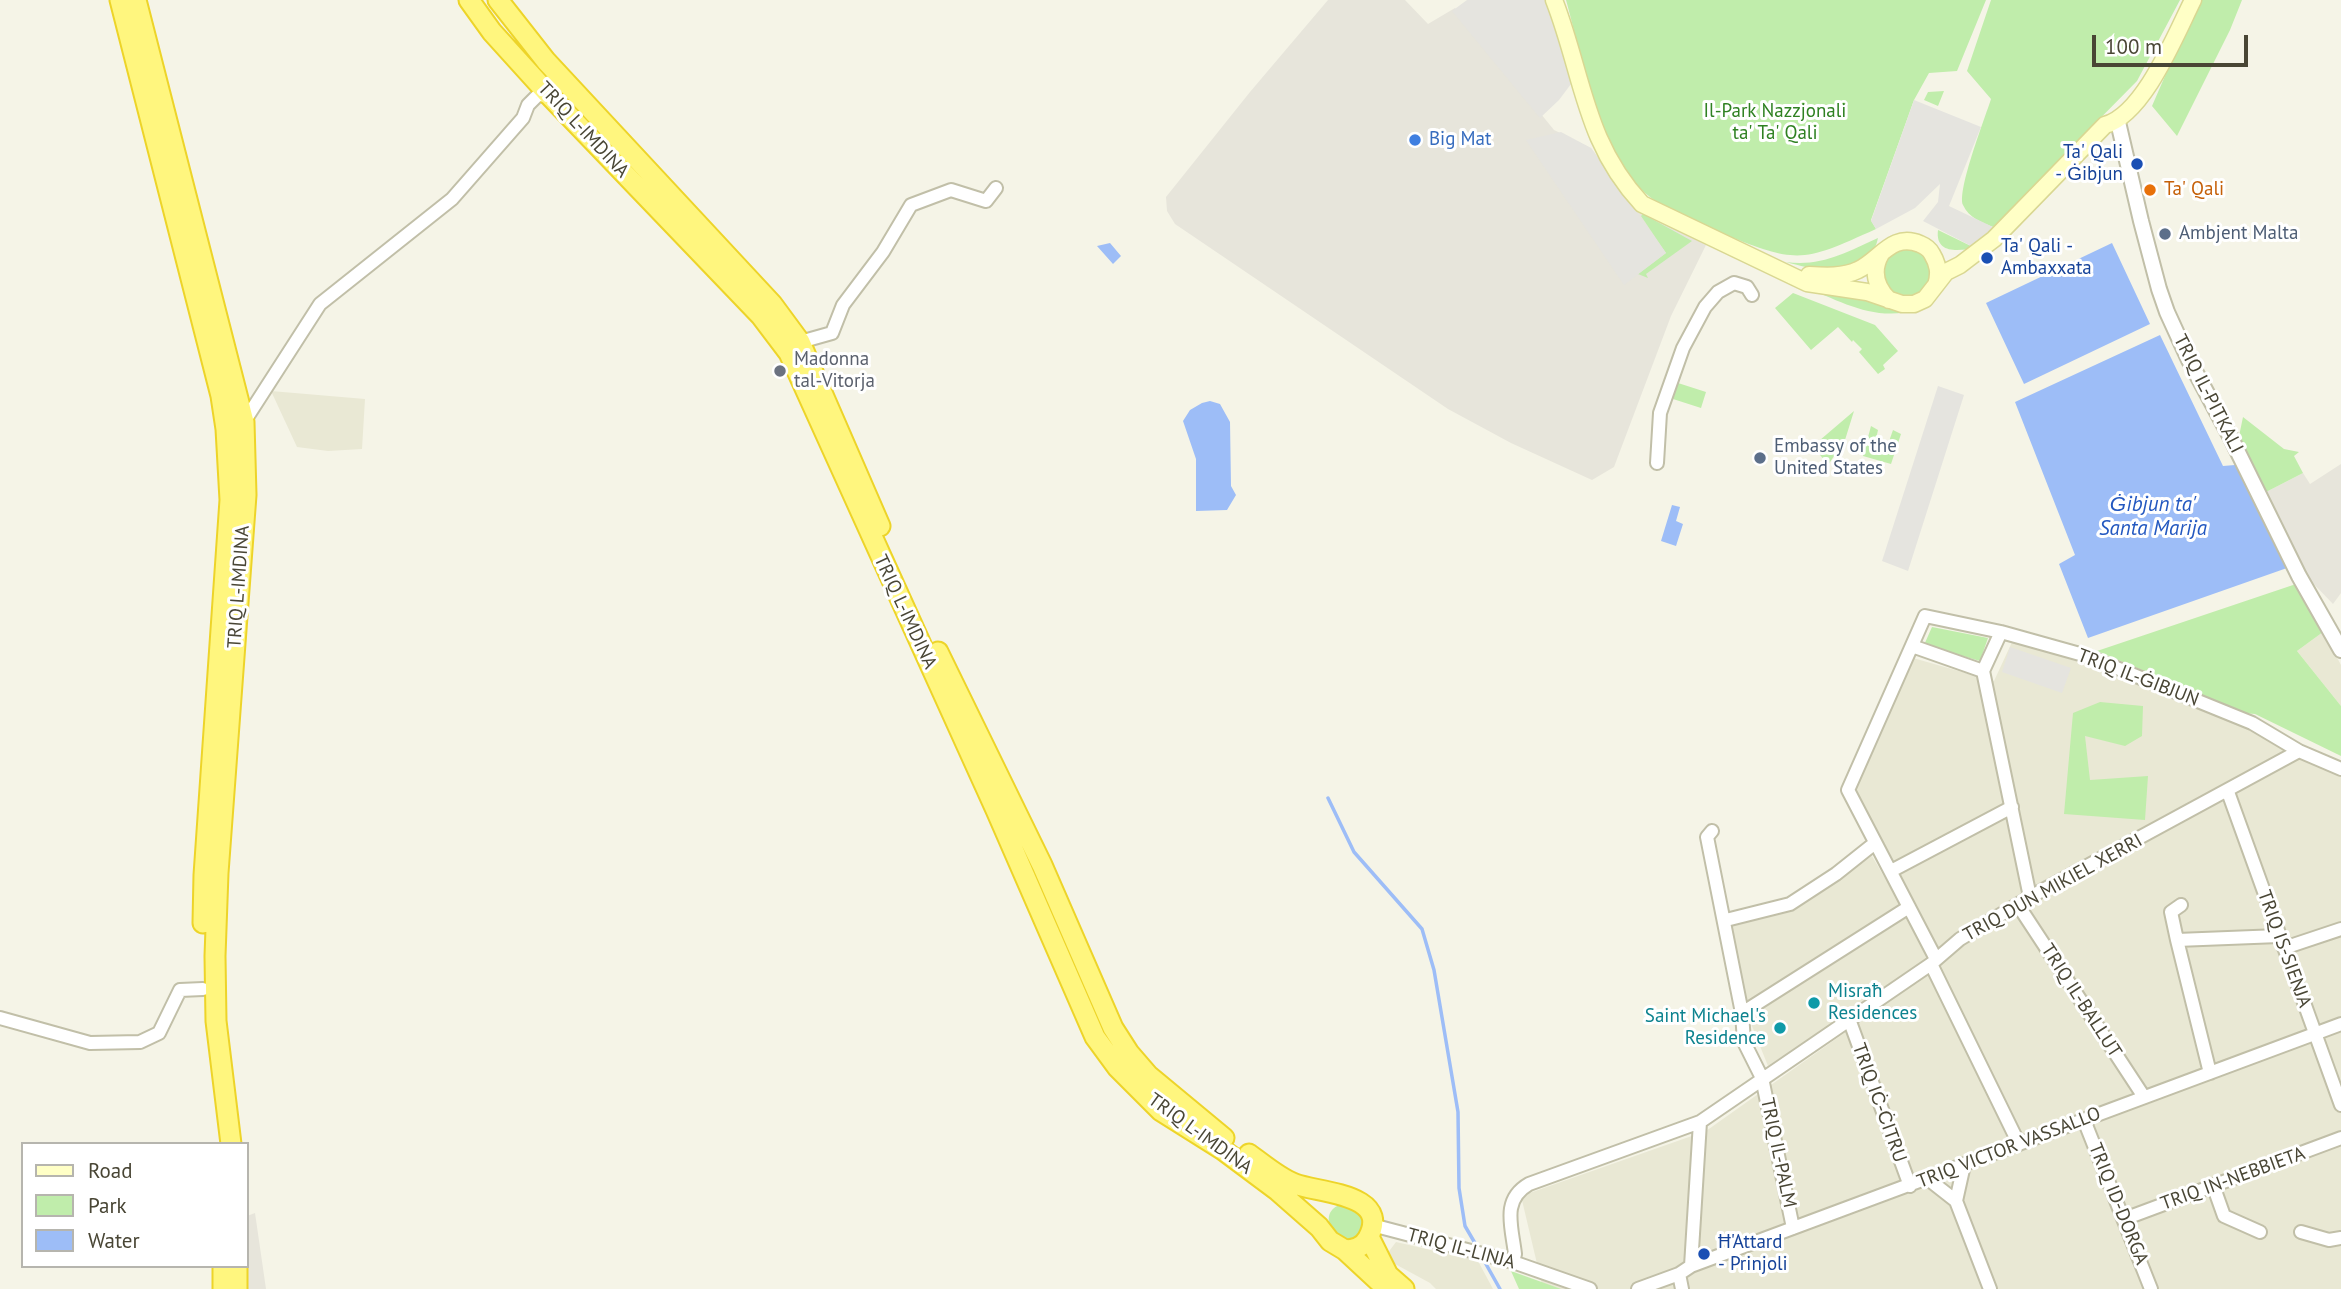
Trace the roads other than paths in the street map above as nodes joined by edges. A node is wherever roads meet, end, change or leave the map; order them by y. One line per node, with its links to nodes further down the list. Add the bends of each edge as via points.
1 (120, 0): 40 (highway, TRIQ L-IMDINA, via 226,429 230,500 204,875)
2 (136, 0): 18 (highway, TRIQ L-IMDINA)
3 (469, 0): 7 (highway, TRIQ L-IMDINA)
4 (498, 0): 17 (highway, TRIQ L-IMDINA, via 546,61 772,304)
5 (1554, 0): 13 (main road, via 1591,123 1623,184 1642,204)
6 (2193, 0): 8 (main road, via 2154,78)
7 (550, 96): 18 (street, via 538,95 528,105 523,118 452,198 320,304); 63 (highway, TRIQ L-IMDINA, via 761,316 789,353 1095,1037 1117,1067 1161,1111 1223,1150)
8 (2118, 122): 11 (main road, via 2105,125); 22 (street, TRIQ IL-PITKALI, via 2167,312)
9 (996, 188): 17 (street, via 986,201 951,190 911,205 843,305 832,333)
10 (1883, 251): 12 (main road, via 1904,240 1927,247); 13 (main road, via 1858,270 1841,274); 16 (main road, via 1875,272 1877,283)
11 (1975, 254): 12 (main road, via 1959,258); 14 (main road, via 1946,272)
12 (1933, 255): 14 (main road, via 1938,269)
13 (1783, 271): 16 (main road, via 1807,283 1867,292)
14 (1934, 290): 16 (main road, via 1914,304)
15 (1752, 295): 19 (street, via 1747,287 1734,283 1704,307 1683,348 1660,412)
16 (1891, 301)
17 (800, 342): 60 (highway, TRIQ L-IMDINA, via 916,605 1129,1054 1219,1134 1293,1184)
18 (244, 422): 54 (highway, TRIQ L-IMDINA, via 246,495 215,956 216,1021)
19 (1657, 463)
20 (2001, 632): 21 (street, TRIQ IL-ĠIBJUN, via 1925,616); 23 (street); 24 (street, TRIQ IL-ĠIBJUN, via 2087,656 2252,723)
21 (1912, 646): 23 (street); 29 (street, via 1848,790)
22 (2341, 650)
23 (1983, 671): 27 (street)
24 (2299, 751): 25 (street, TRIQ IL-ĠIBJUN); 26 (street, TRIQ DUN MIKIEL XERRI)
25 (2341, 769)
26 (2228, 792): 31 (street, TRIQ DUN MIKIEL XERRI); 38 (street, TRIQ IS-SIENJA)
27 (2012, 807): 30 (street); 31 (street)
28 (1712, 831): 35 (street, TRIQ IL-PALM, via 1707,837)
29 (1875, 843): 30 (street); 35 (street, via 1790,904)
30 (1891, 872): 34 (street)
31 (2030, 897): 32 (street, TRIQ DUN MIKIEL XERRI)
32 (2018, 905): 39 (street, TRIQ DUN MIKIEL XERRI, via 1960,939); 48 (street, TRIQ IL-BALLUT)
33 (2181, 905): 37 (street, via 2171,912)
34 (1909, 907): 39 (street); 41 (street)
35 (1726, 920): 41 (street, TRIQ IL-PALM)
36 (2341, 929): 38 (street)
37 (2177, 940): 38 (street); 46 (street)
38 (2282, 942): 45 (street, TRIQ IS-SIENJA)
39 (1933, 961): 43 (street, TRIQ DUN MIKIEL XERRI); 55 (street)
40 (203, 989): 42 (street, via 180,990 159,1032 140,1042 90,1044); 53 (highway, TRIQ L-IMDINA)
41 (1742, 1013): 47 (street, TRIQ IL-PALM, via 1744,1042)
42 (0, 1018)
43 (1849, 1019): 47 (street, TRIQ DUN MIKIEL XERRI); 59 (street, TRIQ IĊ-ĊITRU)
44 (2341, 1024): 45 (street, TRIQ VICTOR VASSALLO)
45 (2314, 1033): 46 (street, TRIQ VICTOR VASSALLO); 49 (street, TRIQ IS-SIENJA)
46 (2210, 1073): 48 (street, TRIQ VICTOR VASSALLO)
47 (1762, 1078): 51 (street, TRIQ DUN MIKIEL XERRI); 64 (street, TRIQ IL-PALM)
48 (2144, 1097): 50 (street, TRIQ VICTOR VASSALLO)
49 (2341, 1105)
50 (2084, 1120): 55 (street, TRIQ VICTOR VASSALLO); 62 (street, TRIQ ID-DORGA)
51 (1700, 1122): 70 (street, TRIQ DUN MIKIEL XERRI, via 1518,1190 1509,1207); 71 (street)
52 (2341, 1139): 58 (street, TRIQ IN-NEBBIETA)
53 (218, 1142)
54 (231, 1142)
55 (2019, 1144): 56 (street, TRIQ VICTOR VASSALLO)
56 (1964, 1165): 57 (street, TRIQ VICTOR VASSALLO); 61 (street)
57 (1928, 1179): 59 (street, TRIQ VICTOR VASSALLO); 61 (street)
58 (2213, 1185): 62 (street, TRIQ IN-NEBBIETA); 66 (street, via 2224,1216)
59 (1910, 1186): 64 (street, TRIQ VICTOR VASSALLO)
60 (1341, 1196): 63 (highway, via 1326,1203); 65 (highway, TRIQ L-IMDINA, via 1366,1206 1371,1215)
61 (1956, 1201): 75 (street)
62 (2124, 1219): 83 (street, TRIQ ID-DORGA)
63 (1319, 1227): 69 (highway, TRIQ L-IMDINA, via 1330,1241)
64 (1793, 1228): 71 (street, TRIQ VICTOR VASSALLO)
65 (1370, 1231): 69 (highway, via 1363,1245); 70 (street, TRIQ IL-LINJA); 79 (highway, TRIQ L-IMDINA, via 1388,1275)
66 (2260, 1232)
67 (2301, 1233): 68 (street)
68 (2341, 1238)
69 (1346, 1250): 78 (highway, TRIQ L-IMDINA)
70 (1513, 1262): 80 (street, TRIQ IL-LINJA)
71 (1691, 1266): 74 (street, TRIQ VICTOR VASSALLO)
72 (223, 1268): 76 (highway)
73 (237, 1268): 77 (highway)
74 (1679, 1274): 81 (street, TRIQ VICTOR VASSALLO); 82 (street)
75 (1987, 1288)
76 (223, 1289)
77 (237, 1289)
78 (1387, 1289)
79 (1404, 1289)
80 (1590, 1289)
81 (1637, 1289)
82 (1682, 1289)
83 (2151, 1289)

